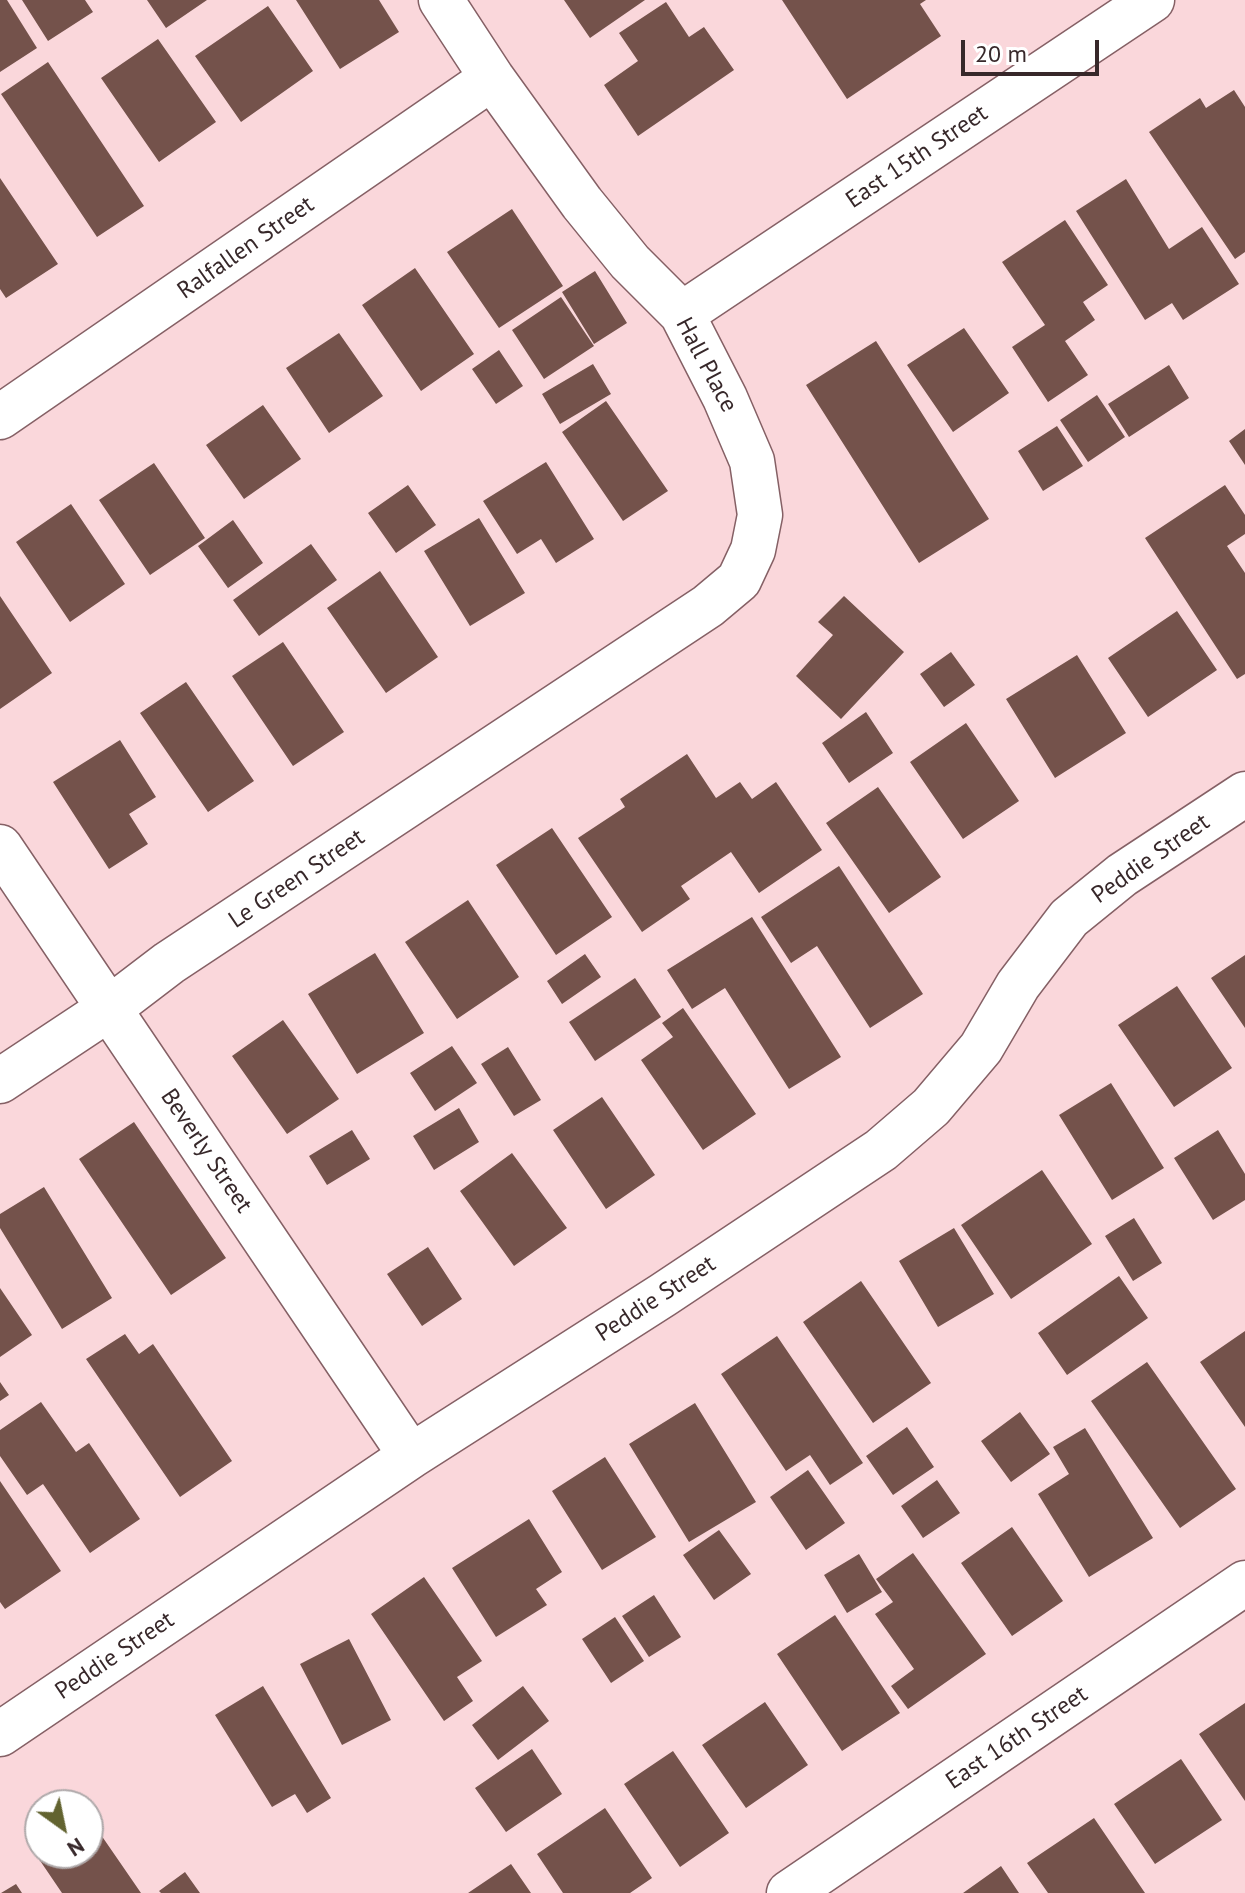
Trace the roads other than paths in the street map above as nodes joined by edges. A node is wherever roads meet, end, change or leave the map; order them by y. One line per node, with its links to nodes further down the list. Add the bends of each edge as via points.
1 (441, 0): 3 (street, Hall Place)
2 (1152, 0): 4 (street, East 15th Street)
3 (492, 78): 4 (street, Hall Place, via 582,203); 5 (street, Ralfallen Street)
4 (682, 314): 6 (street, Hall Place, via 752,461 760,515 753,550 739,580 708,606)
5 (0, 417)
6 (597, 680): 9 (street, Le Green Street, via 169,963)
7 (1245, 794): 11 (street, Peddie Street, via 1122,875 1069,918 1018,985 981,1048 931,1107 881,1150)
8 (0, 847): 9 (street, Beverly Street)
9 (110, 1008): 10 (street, Le Green Street); 11 (street, Beverly Street)
10 (0, 1081)
11 (411, 1456): 13 (street, Peddie Street)
12 (1245, 1583): 14 (street, East 16th Street)
13 (0, 1734)
14 (789, 1893)

